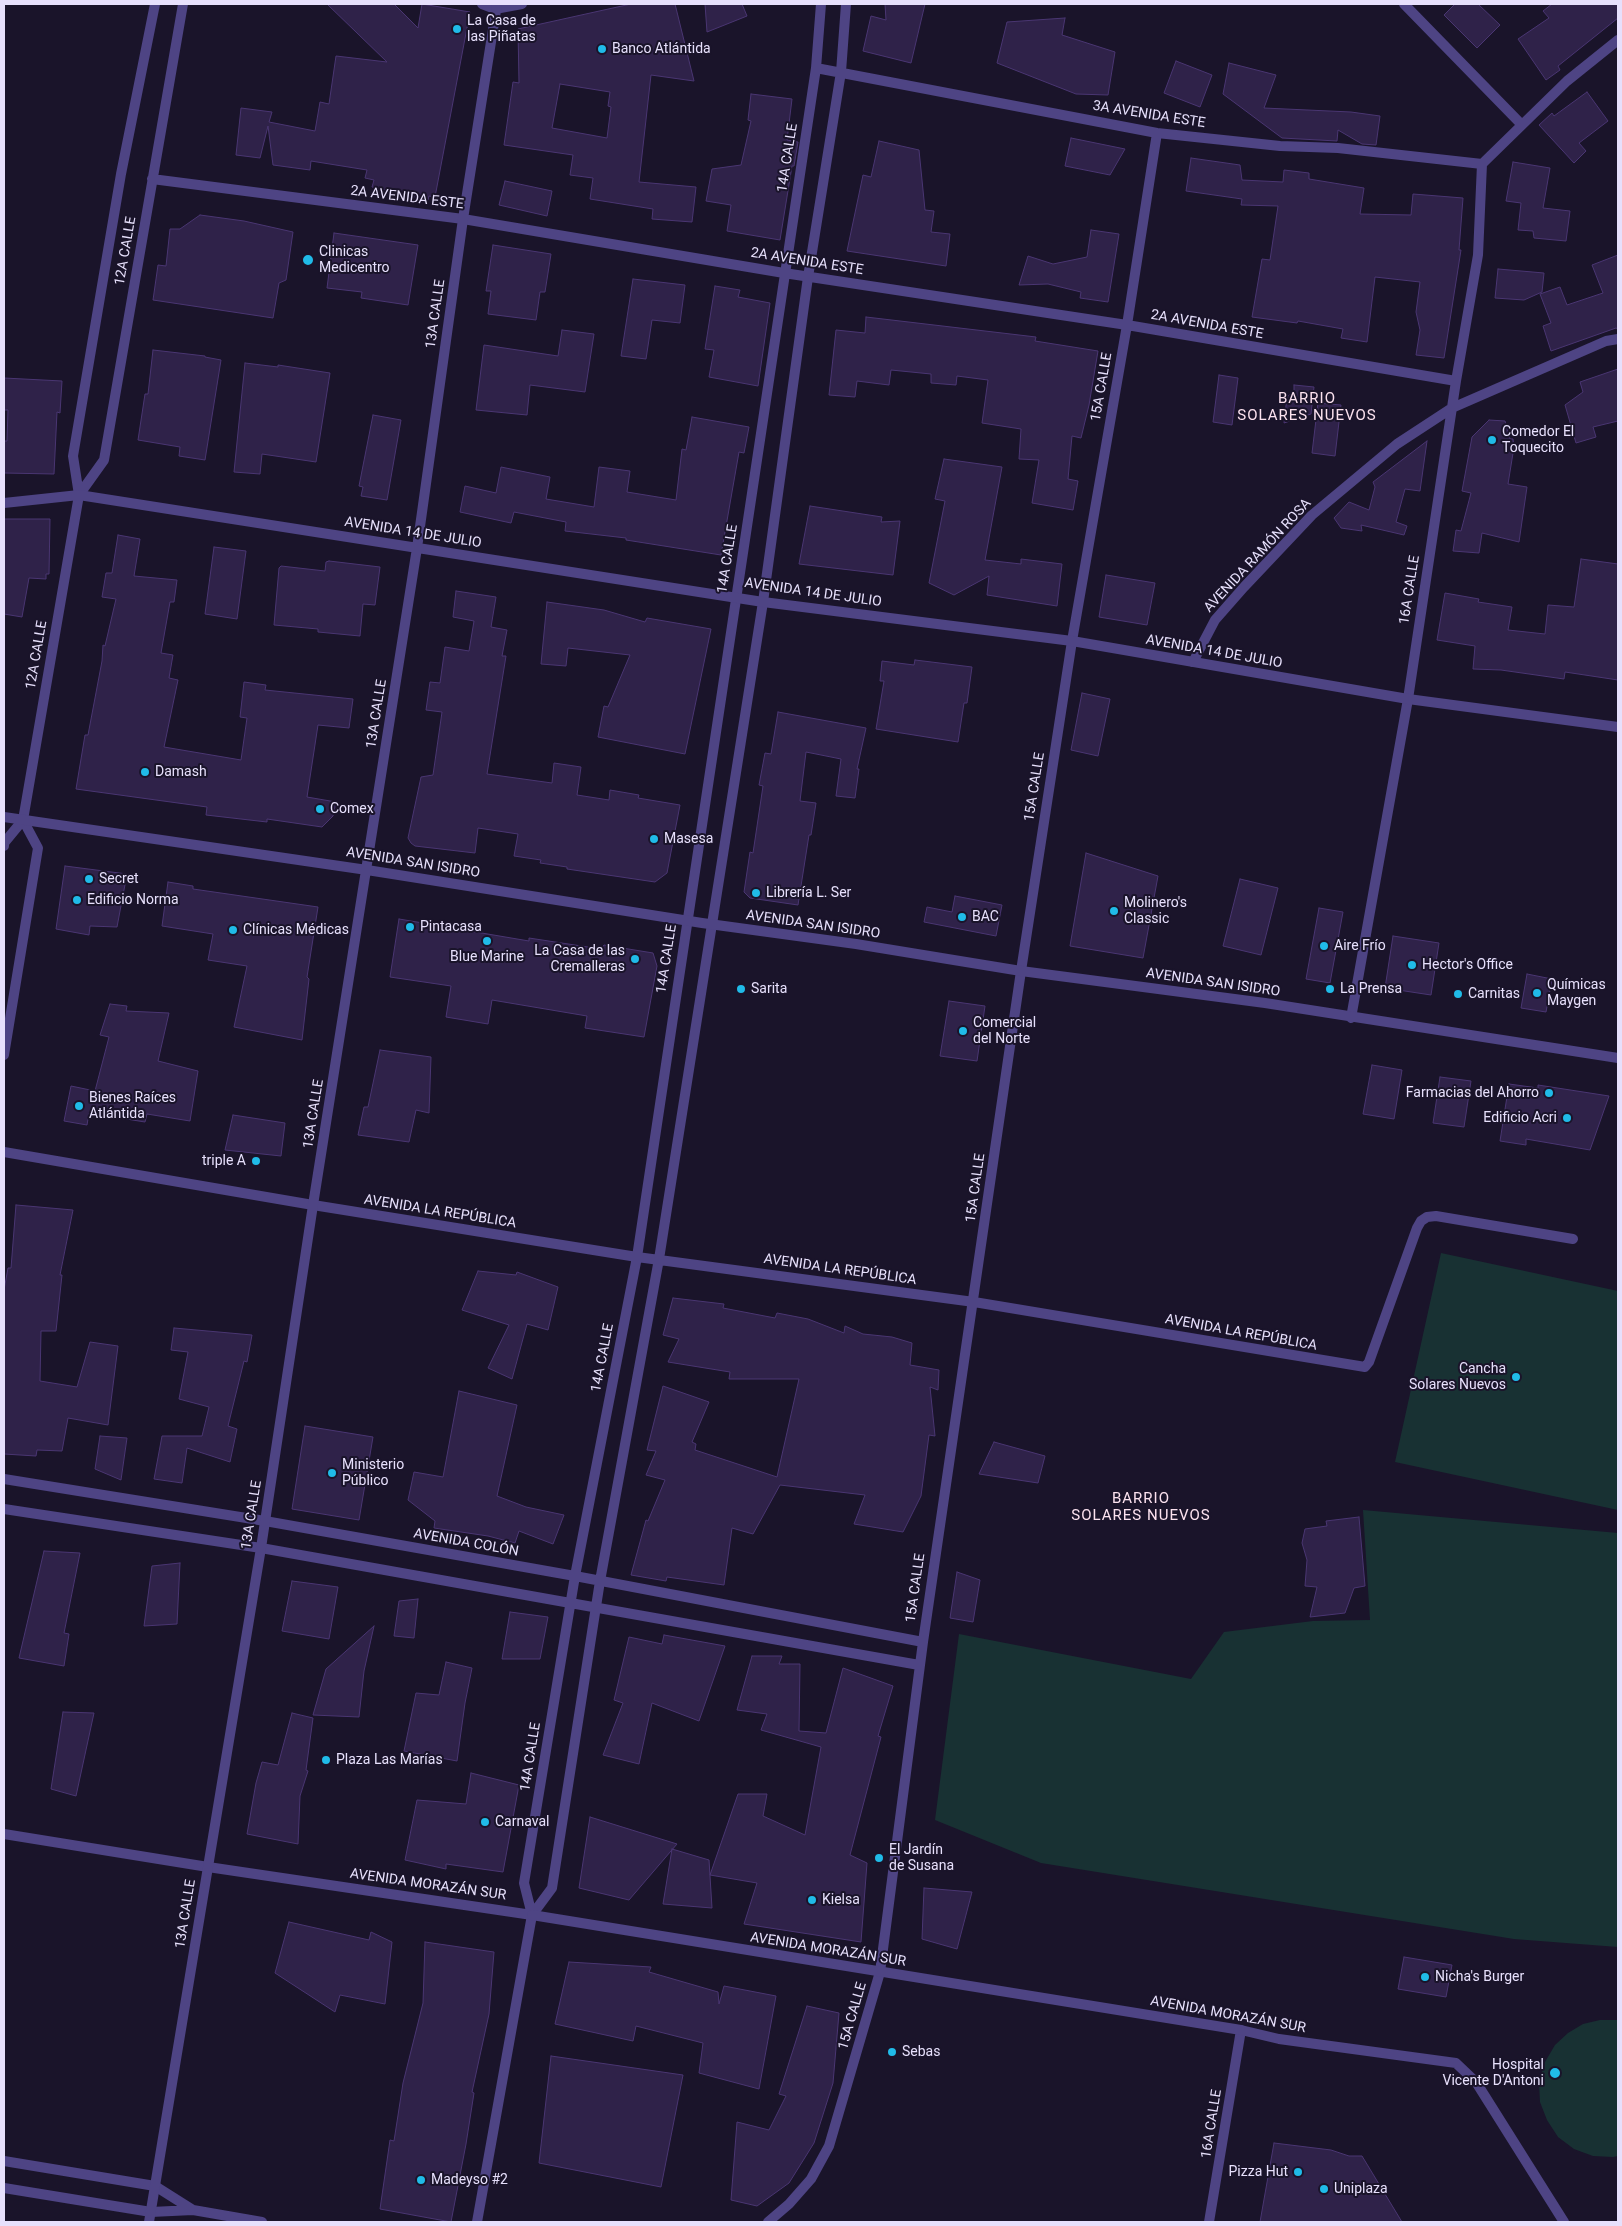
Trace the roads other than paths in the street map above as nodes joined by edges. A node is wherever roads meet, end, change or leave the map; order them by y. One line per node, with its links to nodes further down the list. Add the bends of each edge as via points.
1 (155, 4): 23 (street, 12A CALLE, via 120,174 73,456)
2 (183, 4): 15 (street, 12A CALLE)
3 (482, 4): 8 (street)
4 (522, 4): 8 (street)
5 (821, 4): 10 (street, 14A CALLE)
6 (846, 4): 11 (street, 14A CALLE)
7 (1404, 4): 12 (street)
8 (495, 6): 16 (street, 13A CALLE)
9 (1618, 40): 12 (street, via 1567,81)
10 (816, 68): 11 (street, 3A AVENIDA ESTE); 17 (street, 14A CALLE)
11 (841, 72): 13 (street, 3A AVENIDA ESTE); 18 (street, 14A CALLE)
12 (1522, 125): 14 (street)
13 (1157, 133): 14 (street, 3A AVENIDA ESTE); 19 (street, 15A CALLE)
14 (1482, 164): 21 (street, 16A CALLE, via 1478,256)
15 (152, 179): 16 (street, 2A AVENIDA ESTE); 23 (street, 12A CALLE, via 104,460)
16 (463, 219): 17 (street, 2A AVENIDA ESTE); 25 (street, 13A CALLE)
17 (784, 273): 18 (street, 2A AVENIDA ESTE); 26 (street, 14A CALLE)
18 (808, 277): 19 (street, 2A AVENIDA ESTE); 27 (street, 14A CALLE)
19 (1127, 325): 21 (street, 2A AVENIDA ESTE); 28 (street, 15A CALLE)
20 (1618, 339): 22 (street, AVENIDA RAMÓN ROSA, via 1606,341)
21 (1456, 381): 22 (street, 16A CALLE)
22 (1452, 408): 29 (street, AVENIDA RAMÓN ROSA, via 1397,444 1312,515 1215,620); 30 (street, 16A CALLE)
23 (78, 495): 24 (street, AVENIDA 14 DE JULIO); 25 (street, AVENIDA 14 DE JULIO); 33 (street, 12A CALLE)
24 (4, 503)
25 (417, 548): 26 (street, AVENIDA 14 DE JULIO); 35 (street, 13A CALLE)
26 (736, 597): 27 (street, AVENIDA 14 DE JULIO); 36 (street, 14A CALLE)
27 (763, 602): 28 (street, AVENIDA 14 DE JULIO); 37 (street, 14A CALLE)
28 (1072, 641): 29 (street, AVENIDA 14 DE JULIO); 38 (street, 15A CALLE)
29 (1193, 662): 30 (street, AVENIDA 14 DE JULIO)
30 (1408, 699): 31 (street, AVENIDA 14 DE JULIO); 39 (street, 16A CALLE)
31 (1618, 727)
32 (4, 817): 33 (street, AVENIDA SAN ISIDRO)
33 (24, 820): 34 (street); 35 (street, AVENIDA SAN ISIDRO); 40 (street, via 38,848)
34 (4, 846)
35 (367, 870): 36 (street, AVENIDA SAN ISIDRO); 43 (street, 13A CALLE)
36 (687, 920): 37 (street, AVENIDA SAN ISIDRO); 45 (street, 14A CALLE)
37 (712, 924): 38 (street, AVENIDA SAN ISIDRO); 46 (street, 14A CALLE)
38 (1021, 971): 39 (street, AVENIDA SAN ISIDRO, via 1265,1003); 47 (street, 15A CALLE)
39 (1352, 1018): 41 (street, AVENIDA SAN ISIDRO)
40 (4, 1056)
41 (1618, 1058)
42 (4, 1152): 43 (street, AVENIDA LA REPÚBLICA)
43 (313, 1206): 45 (street, AVENIDA LA REPÚBLICA); 50 (street, 13A CALLE)
44 (1573, 1238): 47 (street, AVENIDA LA REPÚBLICA, via 1427,1217 1417,1228 1369,1362 1364,1367)
45 (637, 1256): 46 (street, AVENIDA LA REPÚBLICA); 52 (street, 14A CALLE)
46 (660, 1260): 47 (street, AVENIDA LA REPÚBLICA); 53 (street, 14A CALLE)
47 (974, 1302): 56 (street, 15A CALLE)
48 (4, 1479): 50 (street, AVENIDA COLÓN)
49 (4, 1509): 51 (street)
50 (265, 1521): 51 (street, 13A CALLE); 52 (street, AVENIDA COLÓN)
51 (261, 1548): 54 (street); 59 (street, 13A CALLE)
52 (575, 1576): 53 (street, AVENIDA COLÓN); 54 (street, 14A CALLE)
53 (600, 1581): 55 (street, 14A CALLE); 56 (street, AVENIDA COLÓN)
54 (571, 1604): 55 (street); 60 (street, 14A CALLE, via 524,1883)
55 (597, 1608): 57 (street); 60 (street, 14A CALLE, via 552,1888)
56 (923, 1642): 57 (street, 15A CALLE)
57 (920, 1665): 61 (street, 15A CALLE)
58 (4, 1834): 59 (street, AVENIDA MORAZÁN SUR)
59 (208, 1867): 60 (street, AVENIDA MORAZÁN SUR); 64 (street, 13A CALLE)
60 (532, 1915): 61 (street, AVENIDA MORAZÁN SUR); 69 (street, 14A CALLE)
61 (880, 1972): 62 (street, AVENIDA MORAZÁN SUR); 70 (street, 15A CALLE, via 829,2146 812,2179)
62 (1241, 2030): 71 (street, 16A CALLE); 72 (street, AVENIDA MORAZÁN SUR, via 1279,2039 1456,2063 1476,2082)
63 (4, 2161): 64 (street)
64 (155, 2186): 66 (street); 67 (street, 13A CALLE)
65 (4, 2188): 67 (street)
66 (193, 2210): 67 (street); 68 (street)
67 (150, 2217)
68 (262, 2222)
69 (477, 2222)
70 (768, 2222)
71 (1209, 2222)
72 (1564, 2222)

